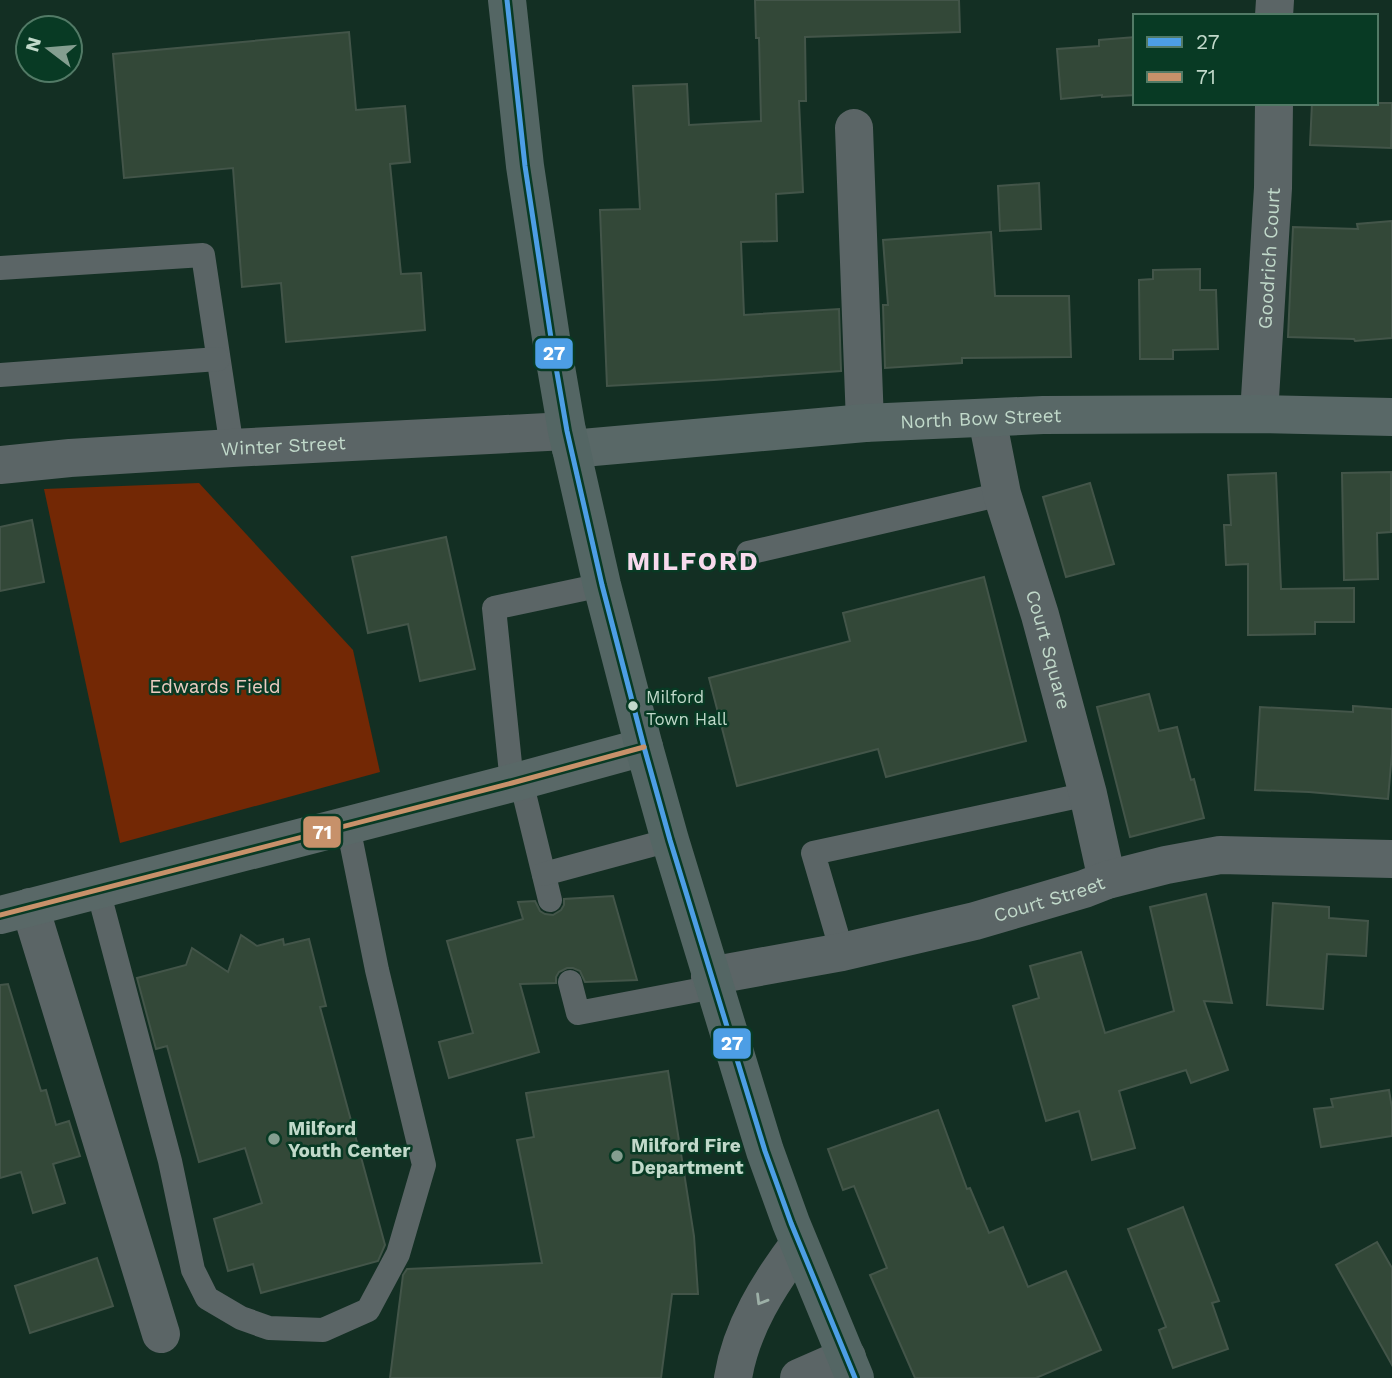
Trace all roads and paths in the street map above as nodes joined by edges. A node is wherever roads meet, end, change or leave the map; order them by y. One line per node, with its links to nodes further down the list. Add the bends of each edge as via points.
1 (507, 0): 11 (main road, via 531,207)
2 (1274, 105): 7 (street, Goodrich Court)
3 (854, 128): 10 (street)
4 (0, 268): 5 (lane, via 203,256)
5 (218, 359): 6 (lane); 12 (lane)
6 (0, 375)
7 (1259, 414): 8 (street, North Bow Street); 9 (street, North Bow Street)
8 (1392, 417)
9 (987, 418): 10 (street, North Bow Street); 14 (street, Court Square)
10 (865, 423): 11 (street, North Bow Street)
11 (569, 440): 12 (street, Winter Street); 16 (main road)
12 (232, 448): 13 (street, Winter Street)
13 (0, 465)
14 (1002, 494): 15 (lane); 19 (street, Court Square)
15 (748, 552)
16 (602, 585): 17 (main road); 18 (lane, via 494,608)
17 (644, 747): 18 (street); 21 (main road)
18 (517, 782): 20 (street); 23 (lane)
19 (1088, 794): 24 (street, Court Square); 28 (lane, via 813,853)
20 (348, 826): 25 (street); 25 (lane, via 424,1165 398,1254 368,1310 323,1330 269,1328 207,1298 194,1270)
21 (670, 840): 23 (lane); 29 (main road)
22 (1392, 859): 24 (street, Court Street, via 1220,855)
23 (544, 874): 26 (lane)
24 (1107, 880): 28 (street, Court Street, via 975,921)
25 (99, 890): 27 (street)
26 (550, 900)
27 (15, 911): 32 (street)
28 (842, 952): 29 (street, Court Street)
29 (712, 981): 30 (lane, via 578,1013); 31 (main road)
30 (570, 982)
31 (799, 1244): 33 (main road); 34 (street, one-way to 34, via 754,1313)
32 (161, 1334)
33 (851, 1368): 35 (street)
34 (733, 1378)
35 (799, 1378)

